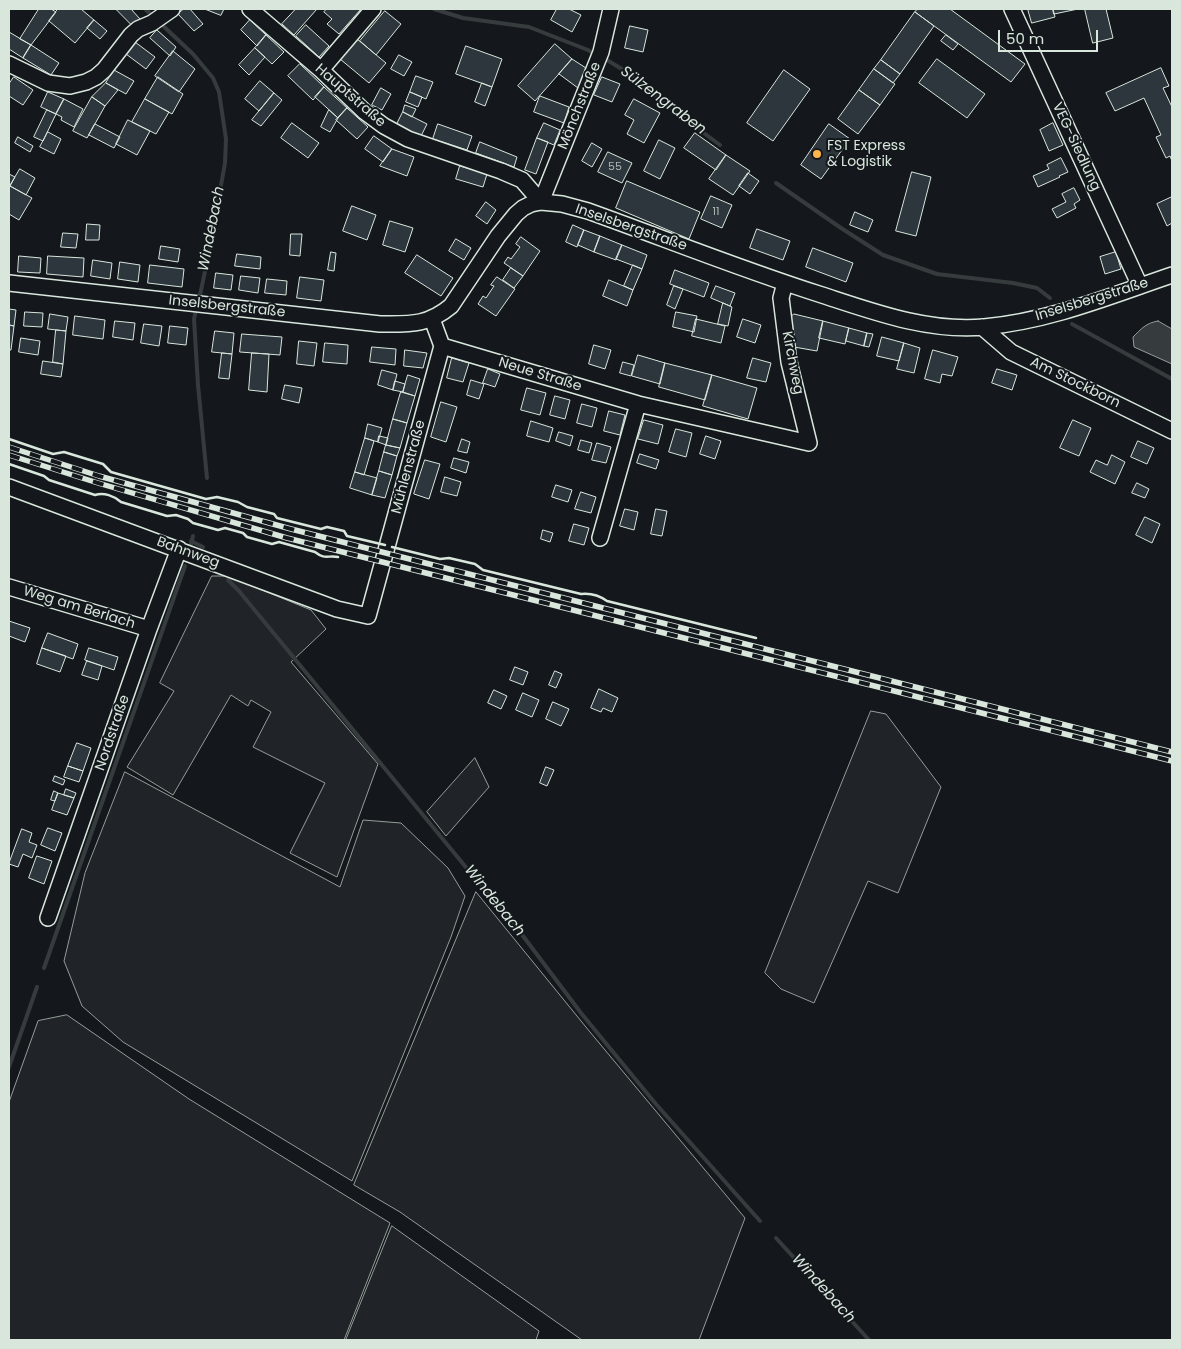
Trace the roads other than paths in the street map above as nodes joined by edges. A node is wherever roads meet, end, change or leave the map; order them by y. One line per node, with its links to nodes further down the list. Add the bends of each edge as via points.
1 (172, 9): 6 (street, via 138,29 104,70 77,85 48,83)
2 (250, 9): 7 (street, Hauptstraße)
3 (373, 9): 7 (street)
4 (611, 9): 8 (street, Mönchstraße, via 600,55)
5 (1012, 9): 12 (street, VEG-Siedlung)
6 (9, 65)
7 (320, 70): 8 (street, Hauptstraße, via 384,126 408,139 522,180)
8 (541, 202): 11 (street, Inselsbergstraße, via 588,210); 13 (street, Inselsbergstraße, via 531,204 516,214 451,306)
9 (1172, 275): 12 (street, Inselsbergstraße)
10 (9, 283): 13 (street, Inselsbergstraße, via 380,324 409,324)
11 (785, 283): 14 (street, Inselsbergstraße, via 908,321 944,327); 18 (street, Kirchweg, via 781,298 789,362)
12 (1140, 286): 14 (street, Inselsbergstraße, via 1069,311)
13 (432, 319): 15 (street)
14 (982, 327): 17 (street, Am Stockborn, via 1011,352)
15 (442, 346): 16 (street, Neue Straße); 23 (street, Mühlenstraße)
16 (638, 404): 18 (street, Neue Straße); 20 (street)
17 (1172, 431)
18 (809, 442)
19 (9, 487): 21 (street, Bahnweg)
20 (600, 538)
21 (179, 549): 23 (street, Bahnweg, via 337,609); 24 (street, Nordstraße)
22 (9, 587): 24 (street, Weg am Berlach)
23 (368, 616)
24 (149, 629): 25 (street, Nordstraße)
25 (48, 918)

